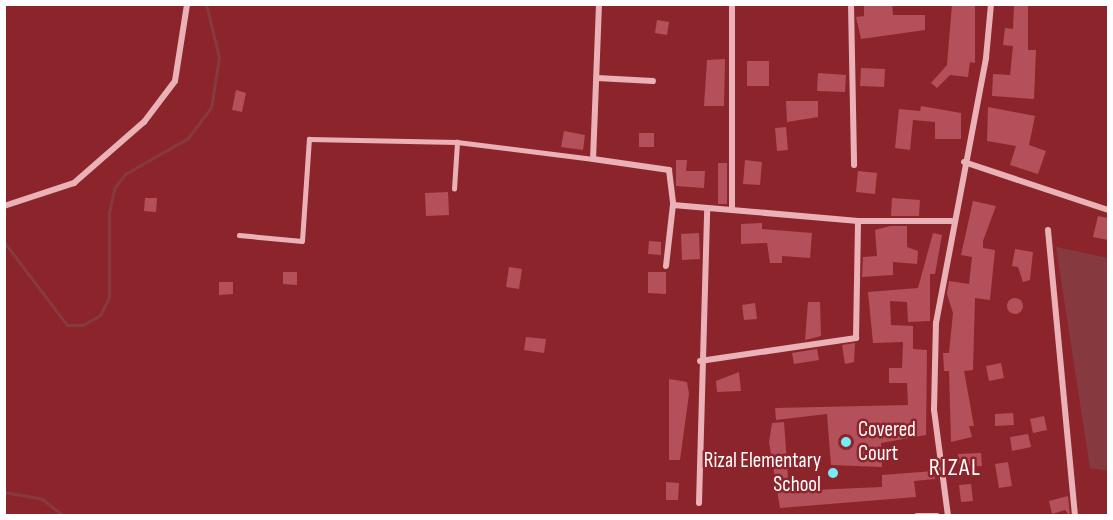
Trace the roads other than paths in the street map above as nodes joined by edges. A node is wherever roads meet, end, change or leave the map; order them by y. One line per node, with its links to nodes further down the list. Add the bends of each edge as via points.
1 (188, 4): 14 (street, via 175,81 144,122 74,183)
2 (599, 4): 6 (street)
3 (732, 4): 16 (street)
4 (851, 4): 11 (street)
5 (991, 4): 10 (street, via 986,58)
6 (597, 78): 7 (street); 9 (street)
7 (653, 81)
8 (457, 142): 9 (lane); 12 (lane); 21 (lane, via 309,139 302,241)
9 (593, 159): 13 (street, via 669,170)
10 (964, 162): 17 (street); 19 (street)
11 (854, 165)
12 (454, 189)
13 (673, 205): 15 (street); 22 (street)
14 (4, 206)
15 (706, 210): 16 (street); 23 (street)
16 (732, 210): 18 (street)
17 (1108, 210)
18 (858, 220): 19 (street); 23 (street, via 856,338)
19 (952, 221): 27 (street, via 936,323 934,410)
20 (1048, 230): 28 (street)
21 (239, 235)
22 (666, 266)
23 (700, 361): 24 (street)
24 (699, 503)
25 (917, 516): 26 (street)
26 (937, 516)
27 (948, 516)
28 (1075, 516)

